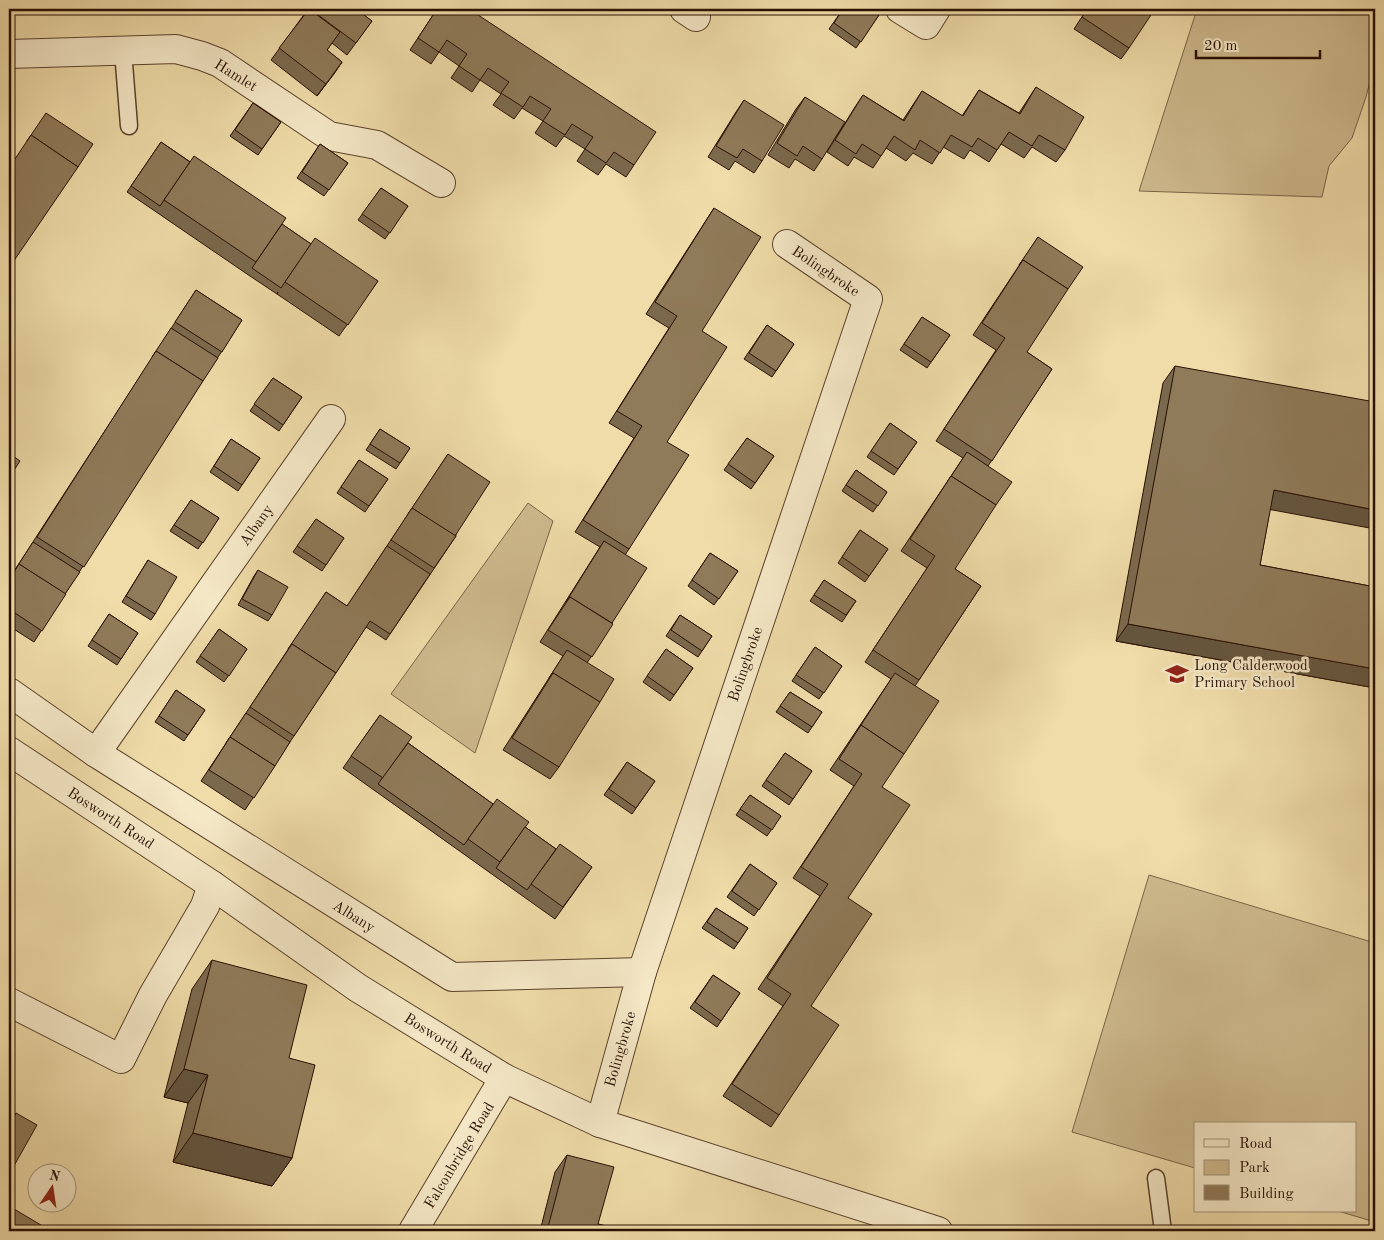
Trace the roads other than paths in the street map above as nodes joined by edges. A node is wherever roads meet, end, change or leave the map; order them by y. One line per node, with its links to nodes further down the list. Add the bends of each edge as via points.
1 (900, 9): 2 (street, via 926,25)
2 (936, 9)
3 (123, 51): 4 (street, Hamlet); 5 (lane); 6 (street, Hamlet, via 176,49 220,63 328,136 376,145)
4 (9, 54)
5 (129, 126)
6 (440, 184)
7 (787, 244): 13 (street, Bolingbroke, via 868,299)
8 (331, 419): 11 (street, Albany)
9 (9, 692): 11 (street, Albany)
10 (9, 751): 12 (street, Bosworth Road)
11 (96, 753): 13 (street, Albany, via 452,977)
12 (212, 885): 14 (street, via 205,906 153,995 121,1059); 15 (street, Bosworth Road, via 358,988)
13 (642, 972): 16 (street, Bolingbroke)
14 (9, 1002)
15 (504, 1078): 16 (street, Bosworth Road); 18 (street, Falconbridge Road)
16 (600, 1123): 19 (street, Bosworth Road)
17 (1156, 1178): 20 (lane)
18 (413, 1231)
19 (938, 1231)
20 (1163, 1231)

